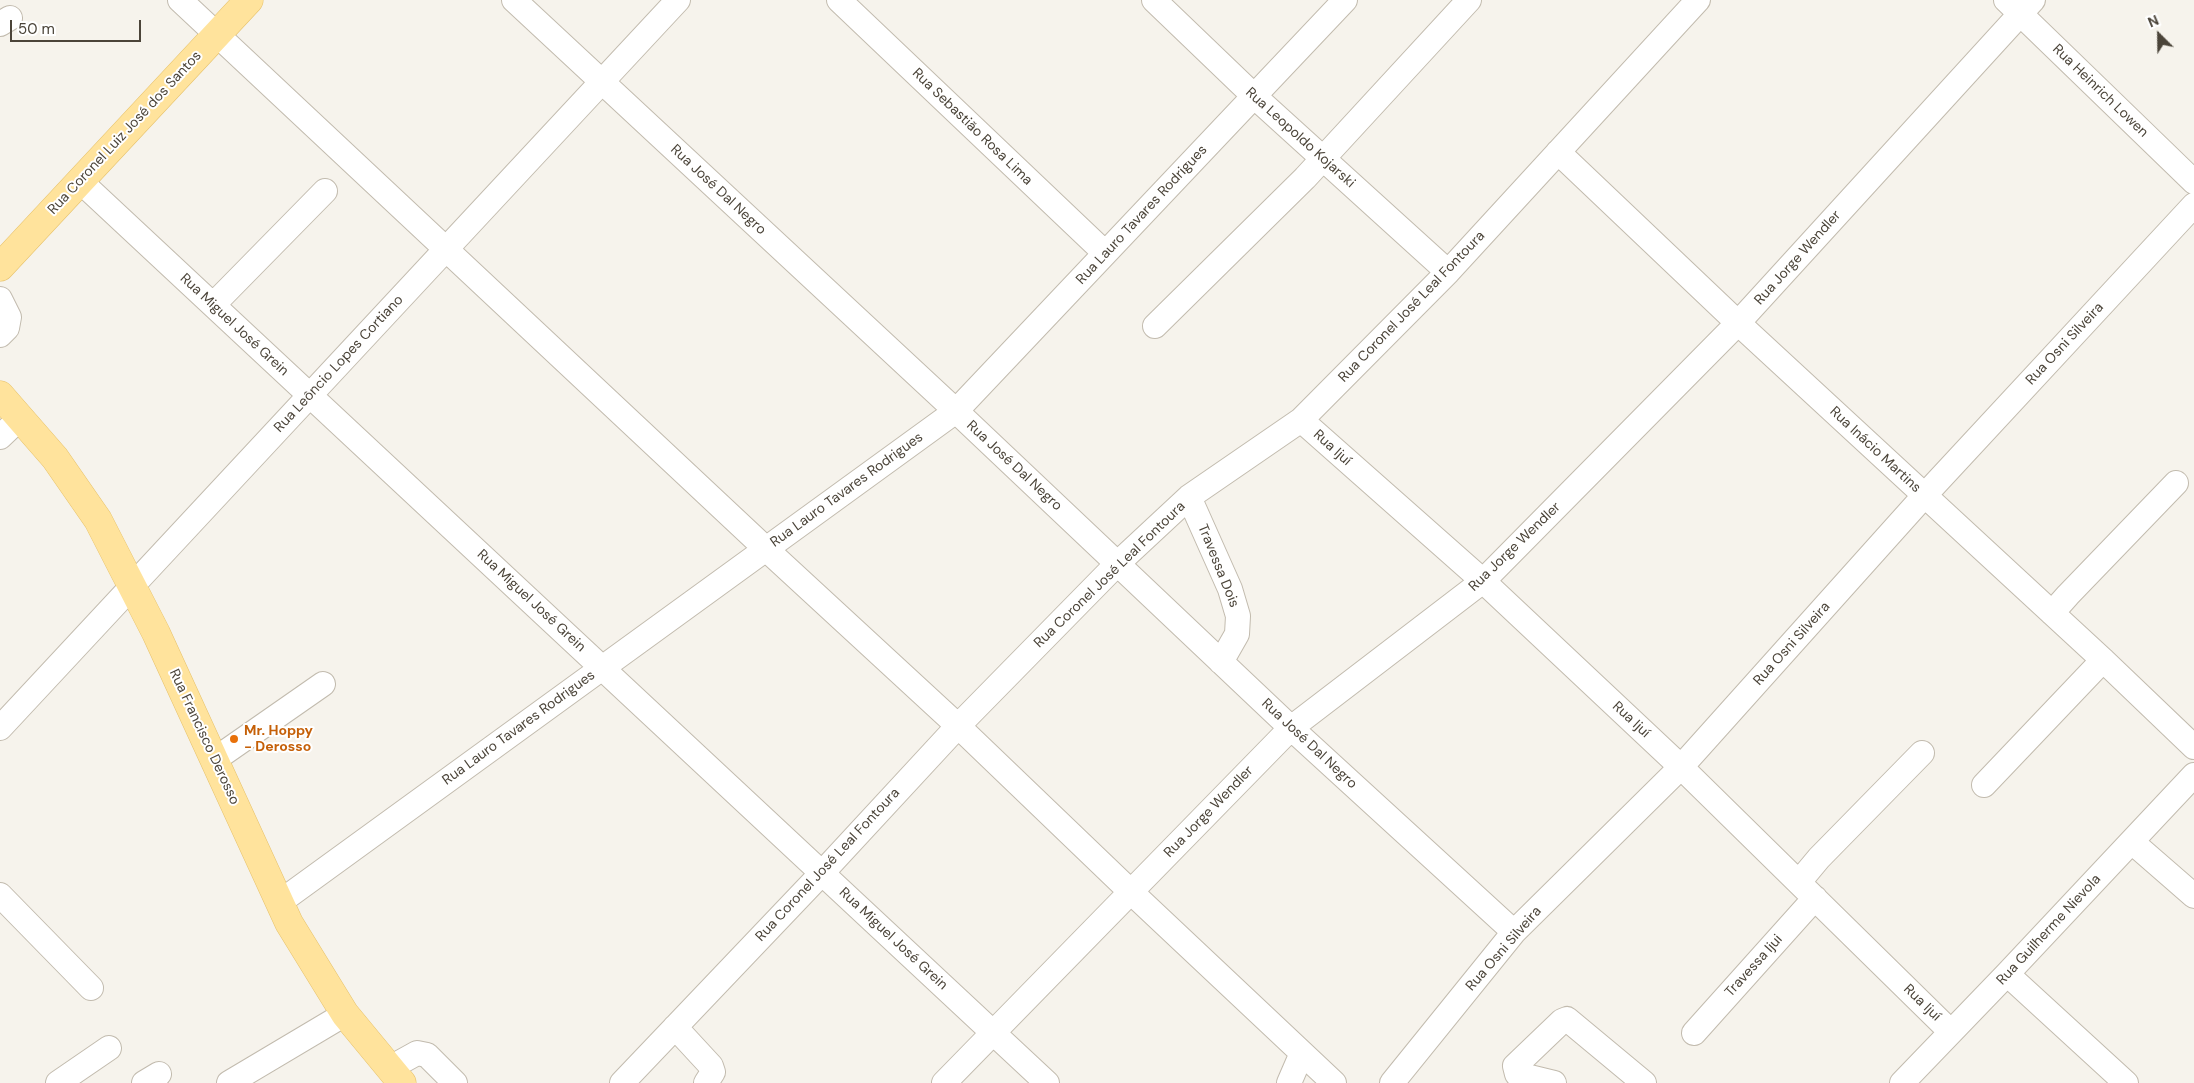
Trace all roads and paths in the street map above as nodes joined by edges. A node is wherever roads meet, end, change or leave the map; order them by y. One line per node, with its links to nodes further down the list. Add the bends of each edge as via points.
1 (180, 0): 11 (street)
2 (249, 0): 11 (main road, Rua Coronel Luiz José dos Santos)
3 (514, 0): 12 (street, Rua José Dal Negro)
4 (678, 0): 12 (street, Rua Leôncio Lopes Cortiano)
5 (839, 0): 21 (street, Rua Sebastião Rosa Lima)
6 (1154, 0): 13 (street, Rua Leopoldo Kojarski)
7 (1345, 0): 13 (street, Rua Lauro Tavares Rodrigues)
8 (1469, 0): 15 (street)
9 (1698, 0): 14 (street, Rua Coronel José Leal Fontoura)
10 (2020, 5): 17 (street, Rua Heinrich Lowen); 26 (street, Rua Jorge Wendler)
11 (217, 34): 16 (main road, Rua Coronel Luiz José dos Santos); 20 (street)
12 (602, 82): 20 (street, Rua Leôncio Lopes Cortiano); 31 (street, Rua José Dal Negro)
13 (1254, 96): 15 (street, Rua Leopoldo Kojarski); 21 (street, Rua Lauro Tavares Rodrigues)
14 (1558, 152): 23 (street, Rua Coronel José Leal Fontoura); 26 (street, Rua Inácio Martins)
15 (1322, 158): 23 (street, Rua Leopoldo Kojarski); 27 (street)
16 (80, 181): 22 (main road, Rua Coronel Luiz José dos Santos); 25 (street, Rua Miguel José Grein)
17 (2194, 182)
18 (324, 191): 25 (street)
19 (2194, 205): 36 (street, Rua Osni Silveira)
20 (446, 249): 30 (street, Rua Leôncio Lopes Cortiano); 38 (street)
21 (1105, 253): 31 (street, Rua Lauro Tavares Rodrigues)
22 (0, 267)
23 (1448, 272): 33 (street, Rua Coronel José Leal Fontoura)
24 (0, 299): 28 (street, via 9,317 7,328)
25 (213, 305): 30 (street, Rua Miguel José Grein)
26 (1738, 323): 36 (street, Rua Inácio Martins); 40 (street, Rua Jorge Wendler)
27 (1155, 326)
28 (0, 335)
29 (0, 395): 32 (main road, Rua Francisco Derosso)
30 (310, 396): 41 (street, Rua Leôncio Lopes Cortiano); 45 (street, Rua Miguel José Grein)
31 (956, 411): 38 (street, Rua Lauro Tavares Rodrigues); 39 (street, Rua José Dal Negro)
32 (20, 418): 34 (street); 41 (main road, Rua Francisco Derosso, via 55,458 98,520)
33 (1301, 420): 37 (street, Rua Coronel José Leal Fontoura); 40 (street, Rua Ijuí)
34 (0, 437)
35 (2176, 483): 42 (street)
36 (1924, 496): 42 (street, Rua Inácio Martins); 53 (street, Rua Osni Silveira)
37 (1189, 497): 39 (street, Rua Coronel José Leal Fontoura); 44 (street, Travessa Dois, via 1230,589 1238,616 1237,634)
38 (766, 549): 45 (street, Rua Lauro Tavares Rodrigues); 47 (street)
39 (1117, 564): 44 (street, Rua José Dal Negro); 47 (street, Rua Coronel José Leal Fontoura)
40 (1483, 581): 49 (street, Rua Jorge Wendler); 53 (street, Rua Ijuí)
41 (133, 586): 48 (street, Rua Leôncio Lopes Cortiano); 52 (main road, Rua Francisco Derosso)
42 (2052, 613): 43 (street, Rua Inácio Martins)
43 (2103, 660): 50 (street, Rua Inácio Martins); 55 (street)
44 (1221, 662): 49 (street, Rua José Dal Negro)
45 (602, 668): 57 (street, Rua Miguel José Grein); 62 (street, Rua Lauro Tavares Rodrigues)
46 (324, 684): 52 (street)
47 (958, 726): 57 (street, Rua Coronel José Leal Fontoura); 59 (street)
48 (0, 728)
49 (1291, 728): 59 (street, Rua Jorge Wendler); 63 (street, Rua José Dal Negro)
50 (2194, 747)
51 (1922, 753): 58 (street, Travessa Ijui, via 1819,858)
52 (214, 760): 62 (main road, Rua Francisco Derosso)
53 (1681, 767): 58 (street, Rua Ijuí); 63 (street, Rua Osni Silveira)
54 (2194, 775): 56 (street, Rua Guilherme Nievola)
55 (1984, 786)
56 (2132, 842): 61 (street); 64 (street, Rua Guilherme Nievola)
57 (822, 873): 67 (street, Rua Coronel José Leal Fontoura); 69 (street, Rua Miguel José Grein)
58 (1807, 890): 68 (street, Rua Ijuí); 70 (street, Travessa Ijui)
59 (1131, 892): 69 (street, Rua Jorge Wendler); 72 (street)
60 (0, 895): 65 (street)
61 (2194, 896)
62 (280, 902): 66 (main road, Rua Francisco Derosso, via 289,923)
63 (1514, 932): 83 (street, Rua Osni Silveira)
64 (2007, 974): 68 (street, Rua Guilherme Nievola); 87 (street)
65 (91, 988)
66 (346, 1014): 73 (main road, Rua Francisco Derosso); 75 (street)
67 (675, 1027): 77 (street, Rua Coronel José Leal Fontoura); 78 (street, via 711,1066 713,1072)
68 (1951, 1032): 86 (street, Rua Guilherme Nievola)
69 (993, 1033): 79 (street, Rua Jorge Wendler); 80 (street, Rua Miguel José Grein)
70 (1694, 1033)
71 (109, 1048): 74 (street)
72 (1302, 1053): 81 (street); 82 (street)
73 (396, 1075): 76 (street, via 418,1054 427,1056)
74 (58, 1083)
75 (229, 1083)
76 (455, 1083)
77 (622, 1083)
78 (706, 1083)
79 (944, 1083)
80 (1047, 1083)
81 (1289, 1083)
82 (1334, 1083)
83 (1392, 1083)
84 (1554, 1083): 85 (street, via 1517,1074 1515,1066 1567,1019)
85 (1644, 1083)
86 (1902, 1083)
87 (2126, 1083)

